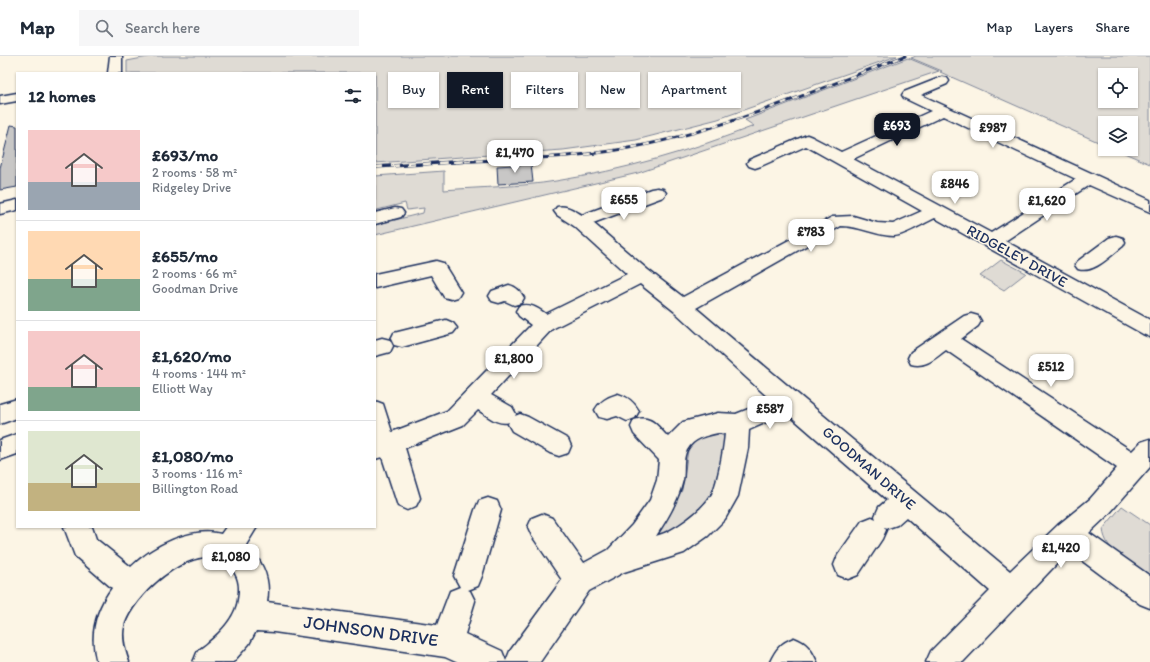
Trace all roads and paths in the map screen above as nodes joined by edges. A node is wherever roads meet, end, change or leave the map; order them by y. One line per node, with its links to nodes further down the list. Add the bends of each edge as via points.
1 (116, 56): 2 (street)
2 (115, 72)
3 (942, 81): 6 (street, via 909,95)
4 (16, 97): 5 (street)
5 (1, 100)
6 (942, 111): 7 (street); 9 (street)
7 (841, 158): 8 (street, RIDGELEY DRIVE, via 807,140); 14 (street, RIDGELEY DRIVE)
8 (755, 163)
9 (1089, 178): 12 (street); 17 (street)
10 (656, 193): 20 (street, GOODMAN DRIVE, via 572,217)
11 (16, 205): 13 (street)
12 (1150, 207)
13 (0, 209)
14 (935, 212): 17 (street, RIDGELEY DRIVE); 24 (street, via 895,230 876,228 853,221 838,221)
15 (395, 213): 16 (street)
16 (376, 219)
17 (990, 242): 19 (street, RIDGELEY DRIVE)
18 (1116, 242): 19 (street)
19 (1075, 273): 28 (street, RIDGELEY DRIVE)
20 (641, 275): 24 (street, GOODMAN DRIVE); 26 (street)
21 (376, 281): 22 (street, via 436,267)
22 (451, 292)
23 (513, 302): 26 (street)
24 (682, 308): 33 (street, GOODMAN DRIVE)
25 (971, 321): 30 (street)
26 (545, 324): 32 (street)
27 (446, 328): 29 (street)
28 (1150, 328)
29 (402, 339)
30 (947, 340): 31 (street); 44 (street)
31 (919, 358)
32 (476, 397): 40 (street, via 455,418); 41 (street)
33 (789, 402): 38 (street); 47 (street, GOODMAN DRIVE, via 821,427)
34 (16, 408): 35 (street)
35 (0, 414)
36 (376, 415): 40 (street)
37 (626, 416): 43 (street)
38 (737, 424): 43 (street, via 718,422 692,429 677,444); 52 (street, via 736,448 725,496 716,510 674,544)
39 (16, 444): 42 (street)
40 (383, 446): 45 (street)
41 (559, 446)
42 (0, 450)
43 (672, 457): 52 (street, via 670,480 661,506 642,534)
44 (1142, 458): 50 (street, via 1099,507)
45 (407, 498)
46 (488, 510): 59 (street)
47 (889, 515): 53 (street); 56 (street, GOODMAN DRIVE)
48 (542, 527): 54 (street)
49 (78, 528): 55 (street, via 85,547)
50 (1068, 534): 56 (street); 57 (street)
51 (235, 537): 55 (street, via 209,545 189,547 169,555); 58 (street, via 242,557 251,571 254,590)
52 (618, 560): 54 (street)
53 (848, 565)
54 (579, 581): 63 (street)
55 (131, 584): 60 (street, via 117,604 109,626 108,646)
56 (1011, 590): 66 (street)
57 (1150, 594)
58 (248, 616): 59 (street, JOHNSON DRIVE, via 274,617); 61 (street, via 236,637)
59 (447, 642): 62 (street, JOHNSON DRIVE)
60 (113, 662)
61 (209, 662)
62 (491, 662)
63 (521, 662)
64 (786, 662): 65 (street, via 794,653)
65 (801, 662)
66 (942, 662)

